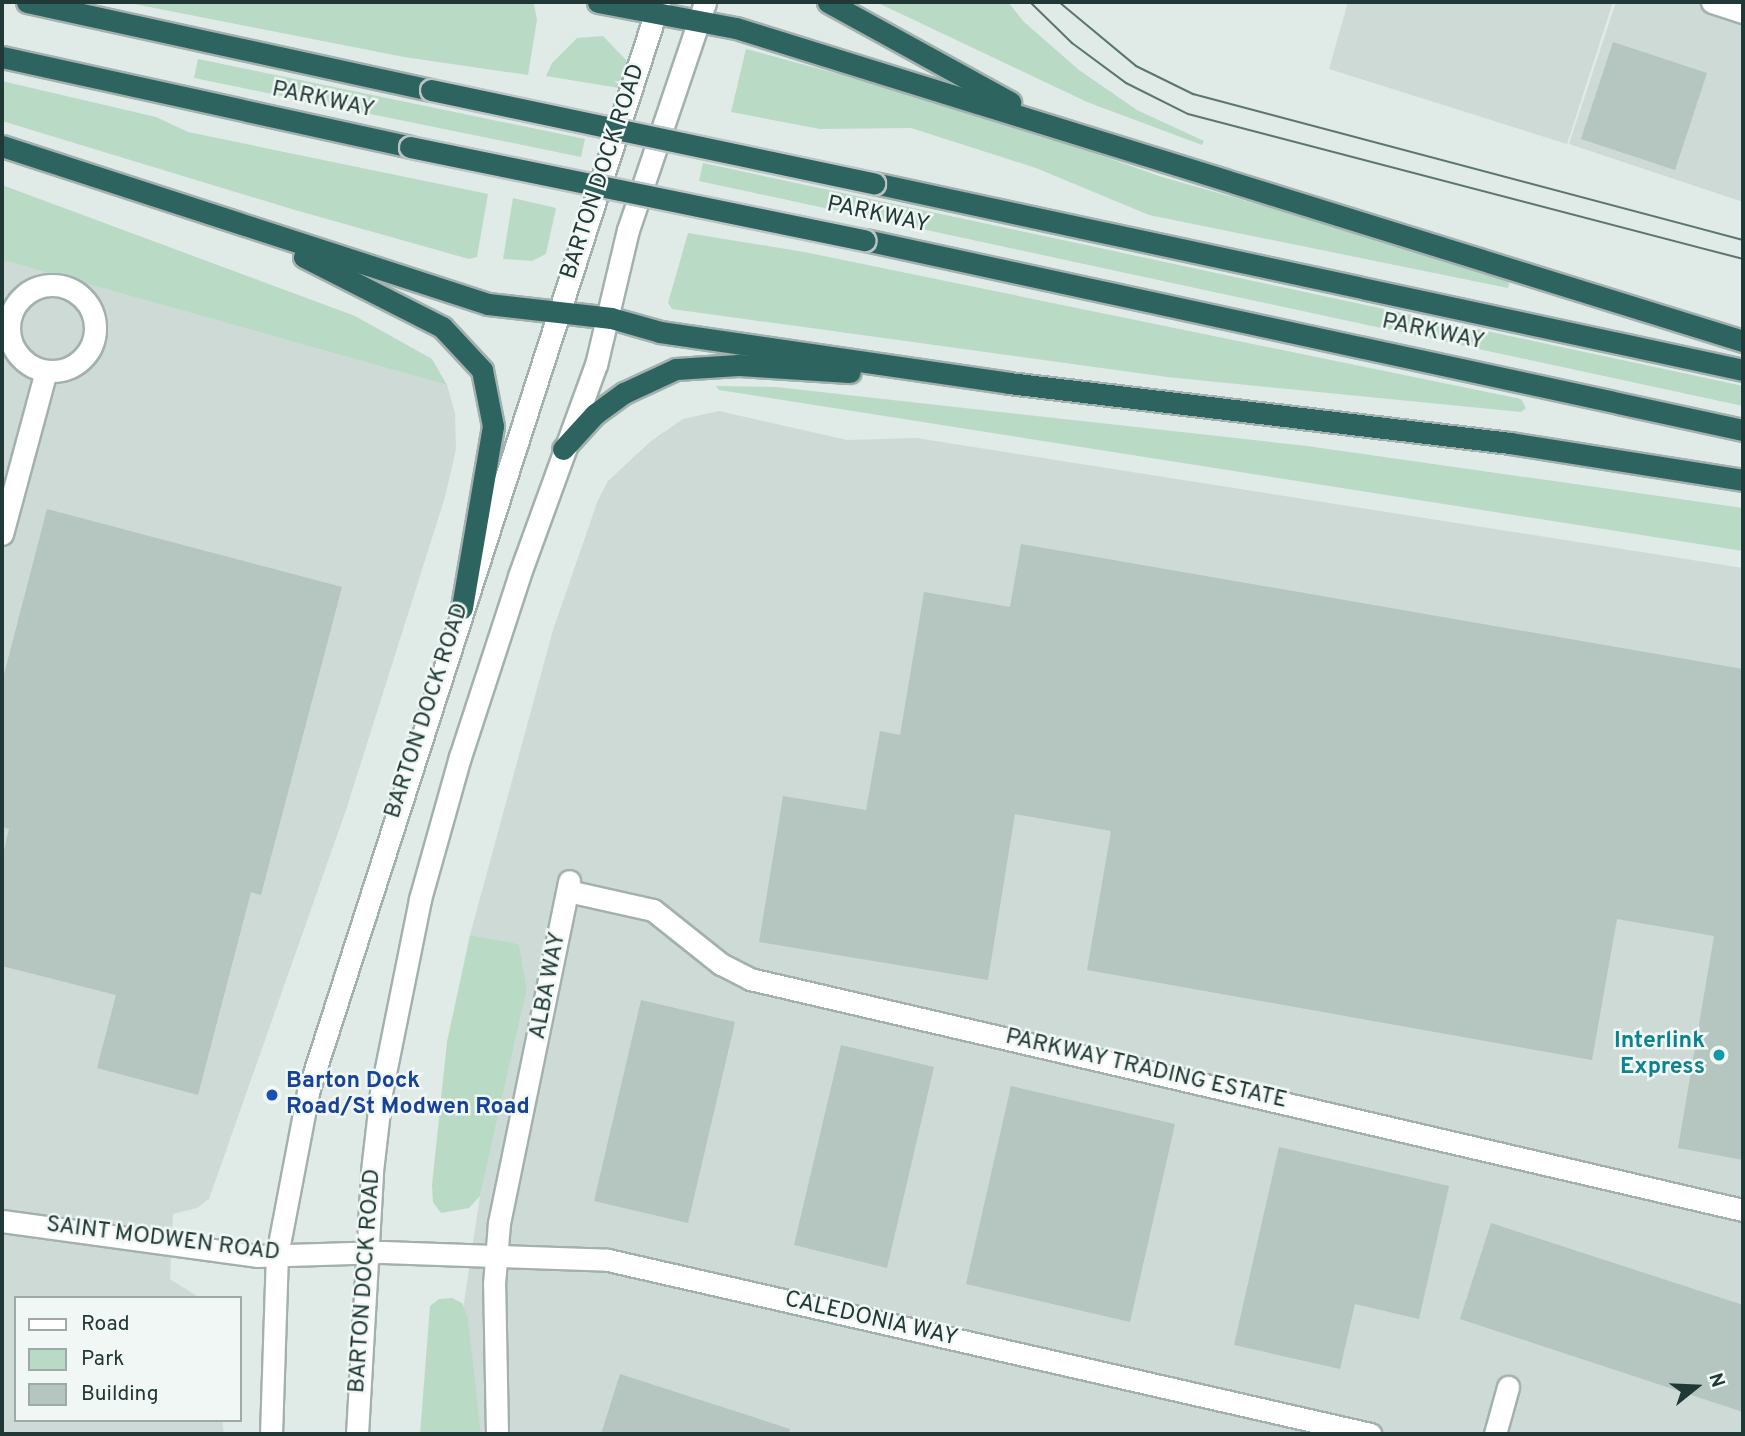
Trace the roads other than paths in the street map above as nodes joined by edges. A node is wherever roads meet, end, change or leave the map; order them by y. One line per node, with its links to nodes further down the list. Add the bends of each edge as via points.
1 (27, 2): 10 (highway, PARKWAY, bridge)
2 (598, 2): 5 (highway)
3 (828, 2): 9 (highway)
4 (1712, 2): 7 (street)
5 (658, 7): 6 (highway); 13 (street, BARTON DOCK ROAD)
6 (702, 11): 9 (highway); 10 (street, BARTON DOCK ROAD)
7 (1743, 12)
8 (2, 57): 19 (highway, PARKWAY, bridge)
9 (1053, 125): 15 (highway)
10 (659, 138): 14 (street, BARTON DOCK ROAD, via 628,230); 16 (highway, PARKWAY, bridge)
11 (2, 146): 12 (highway)
12 (223, 218): 13 (highway, via 458,297); 23 (highway, via 431,320 458,339 482,370 494,426)
13 (557, 315): 14 (highway); 23 (street, BARTON DOCK ROAD)
14 (611, 318): 18 (highway, via 660,332); 20 (street, BARTON DOCK ROAD)
15 (1743, 341)
16 (1743, 370)
17 (46, 371): 17 (street, via 22,358 13,347 10,320 22,297 47,285 61,286 86,301 96,328 93,343 74,366); 22 (street)
18 (1009, 383): 20 (highway, via 738,365 687,367 650,378 624,393 595,414); 21 (highway, via 1510,443)
19 (1743, 430)
20 (563, 449): 27 (street, BARTON DOCK ROAD, via 460,757 420,899 381,1093)
21 (1743, 480)
22 (2, 534)
23 (462, 608): 28 (street, BARTON DOCK ROAD, via 307,1092)
24 (568, 886): 25 (street, PARKWAY TRADING ESTATE, via 653,910 721,964 750,979); 29 (street, ALBA WAY, via 503,1195)
25 (1743, 1210)
26 (2, 1221): 28 (street, SAINT MODWEN ROAD)
27 (367, 1252): 28 (street, SAINT MODWEN ROAD); 29 (street, CALEDONIA WAY); 32 (street, BARTON DOCK ROAD)
28 (277, 1255): 31 (street, BARTON DOCK ROAD)
29 (497, 1255): 33 (street, ALBA WAY); 34 (street, CALEDONIA WAY, via 587,1257 634,1265)
30 (1508, 1387): 35 (street)
31 (271, 1434)
32 (357, 1434)
33 (497, 1434)
34 (1370, 1434)
35 (1495, 1434)

